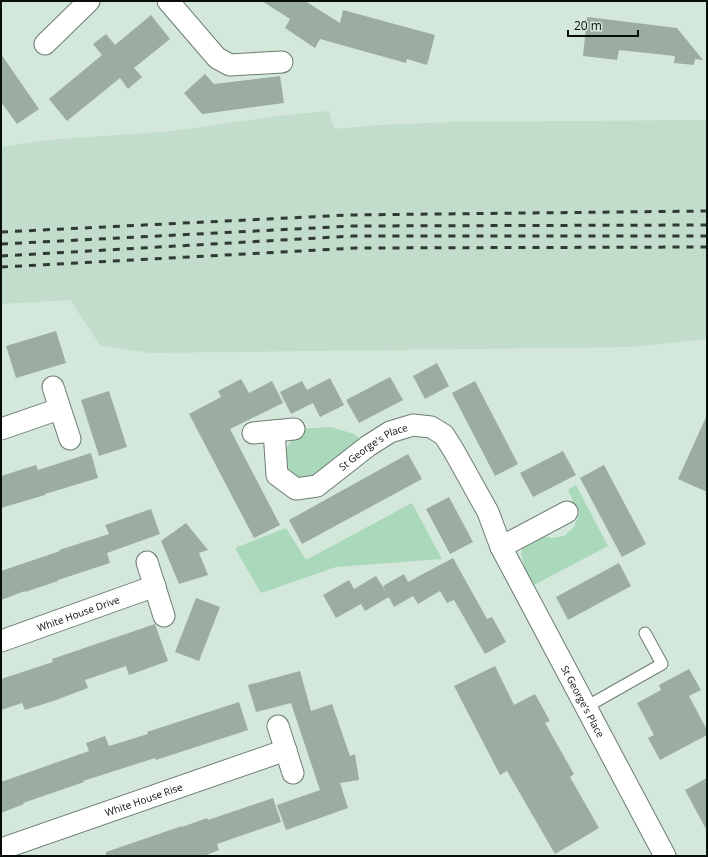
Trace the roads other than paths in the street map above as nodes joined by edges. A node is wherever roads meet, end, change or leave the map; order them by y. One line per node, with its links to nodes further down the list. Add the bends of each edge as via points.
1 (89, 1): 3 (street)
2 (168, 1): 4 (street, via 217,58 230,65)
3 (45, 44)
4 (282, 62)
5 (53, 387): 6 (street)
6 (59, 409): 7 (street); 9 (street)
7 (1, 429)
8 (253, 433): 11 (street, St George's Place, via 284,430 277,475 296,489 317,486 390,432 413,425 431,427 444,435 454,450 488,512)
9 (70, 439)
10 (567, 512): 11 (street)
11 (501, 547): 17 (street, St George's Place)
12 (147, 562): 13 (street)
13 (155, 586): 14 (street); 16 (street, White House Drive)
14 (164, 616)
15 (645, 633): 17 (lane, via 662,664)
16 (1, 641)
17 (586, 707): 22 (street, St George's Place)
18 (278, 726): 19 (street)
19 (286, 750): 20 (street); 21 (street, White House Rise)
20 (293, 773)
21 (1, 850)
22 (665, 856)

